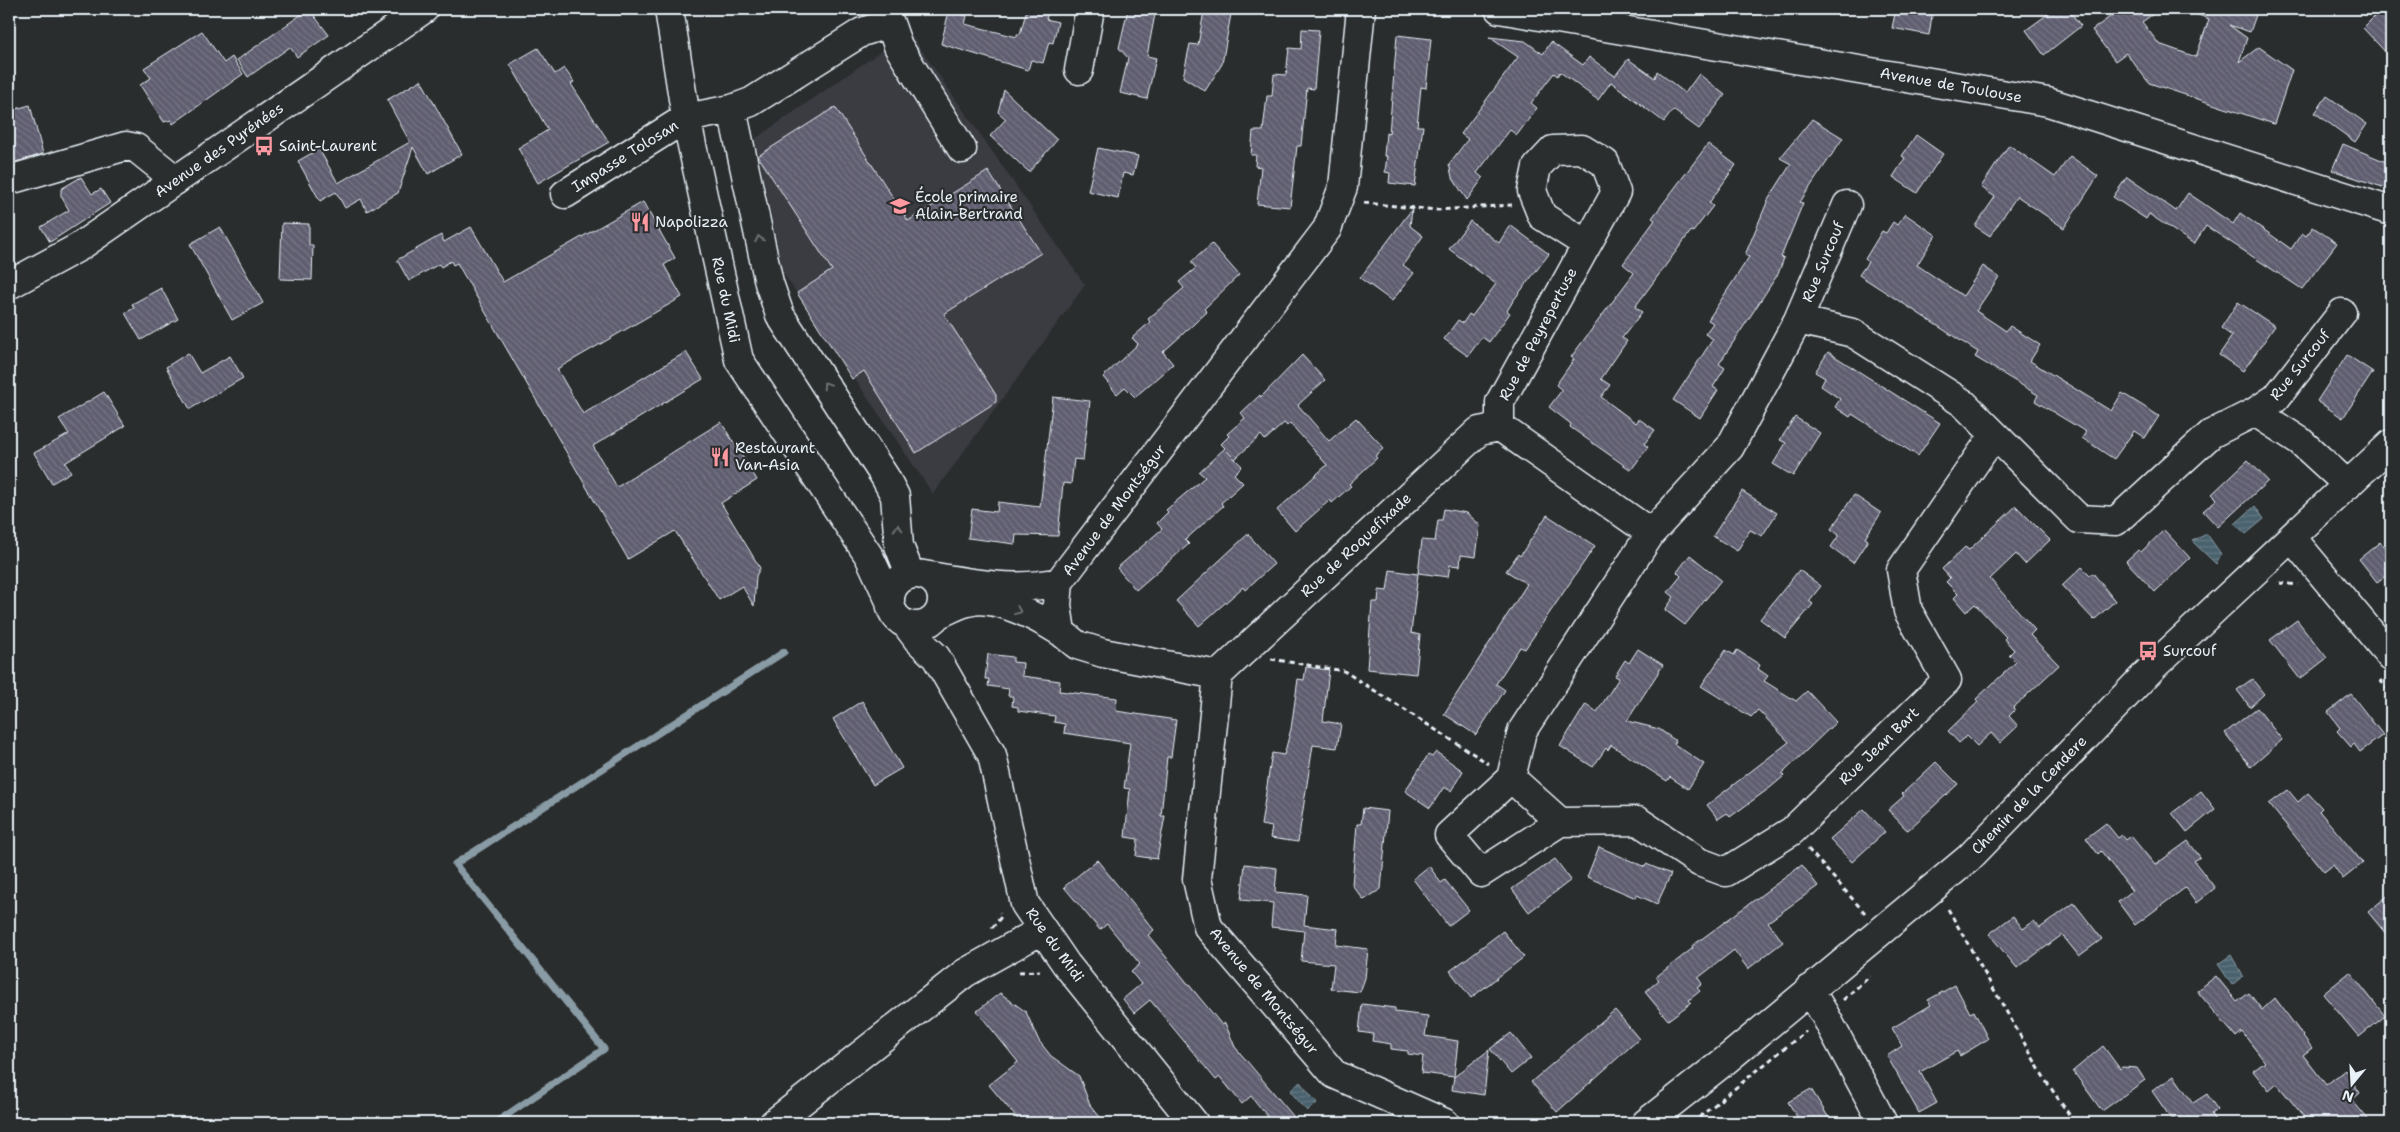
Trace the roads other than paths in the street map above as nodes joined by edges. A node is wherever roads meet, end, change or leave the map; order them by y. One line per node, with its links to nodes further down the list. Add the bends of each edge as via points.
1 (424, 9): 12 (street, Avenue des Pyrénées)
2 (669, 9): 9 (street, Rue du Midi)
3 (1090, 9): 7 (street)
4 (1359, 9): 5 (street); 29 (street, Avenue de Montségur, via 1343,187 1327,229)
5 (1367, 9)
6 (1499, 9): 15 (street, Avenue de Toulouse, via 2048,102)
7 (1079, 70)
8 (732, 109): 9 (street); 10 (street, via 751,102 862,32 890,23 898,46); 28 (street, one-way to 8, via 899,546 892,490 780,315 769,283)
9 (686, 118): 13 (street, Impasse Tolosan); 27 (street, Rue du Midi, via 739,360)
10 (962, 149)
11 (9, 180): 12 (street, via 126,146 136,148)
12 (176, 180): 17 (street, Avenue des Pyrénées, via 79,247)
13 (565, 194)
14 (1847, 205): 19 (street, Rue Surcouf)
15 (2391, 211)
16 (1586, 244): 16 (street, via 1616,192 1605,163 1582,149 1553,150 1537,167 1532,191 1542,216); 21 (street, Rue de Peyrepertuse, via 1500,402)
17 (9, 285)
18 (2342, 313): 20 (street, Rue Surcouf, via 2276,398)
19 (1798, 320): 22 (street, Rue Surcouf, via 1853,333 1962,403); 25 (street, Rue Surcouf, via 1730,447)
20 (2255, 412): 22 (street, Rue Surcouf, via 2211,434 2116,521 2079,519); 24 (street, via 2300,441)
21 (1500, 427): 25 (street); 36 (street, Rue de Roquefixade, via 1479,431)
22 (1994, 436): 38 (street, Rue Jean Bart, via 1901,570 1908,611 1947,680 1792,831 1726,872 1699,862 1638,821)
23 (2391, 444): 24 (street, Chemin de la Cendere)
24 (2348, 485): 26 (street, Chemin de la Cendere)
25 (1651, 532): 37 (street, via 1522,732)
26 (2292, 538): 35 (street); 40 (street, Chemin de la Cendere, via 2156,664 1969,858)
27 (869, 556): 28 (street, Rue du Midi); 30 (street, Rue du Midi)
28 (913, 575): 29 (street, via 1009,587 1038,587); 30 (street, via 896,583); 31 (street, Rue du Midi, via 931,577 940,588 943,601)
29 (1059, 582): 33 (street, Avenue de Montségur, via 1057,604)
30 (890, 602): 32 (street, Rue du Midi, via 893,612)
31 (938, 616): 32 (street, via 918,626); 33 (street, one-way to 33, via 969,601 992,601); 34 (street, Rue du Midi)
32 (906, 624): 34 (street, Rue du Midi)
33 (1062, 632): 36 (street, via 1077,645 1103,653)
34 (936, 657): 39 (street, Rue du Midi, via 992,755 1024,904)
35 (2391, 657)
36 (1218, 675): 43 (street, Avenue de Montségur, via 1197,879 1208,927 1334,1074)
37 (1511, 778): 38 (street); 38 (street, via 1449,835 1481,873)
38 (1560, 822)
39 (1042, 930): 41 (street, via 965,973); 42 (street, Rue du Midi)
40 (1809, 989): 44 (street, Chemin de la Cendere); 45 (street)
41 (774, 1123)
42 (1194, 1123)
43 (1445, 1123)
44 (1646, 1123)
45 (1883, 1123)

